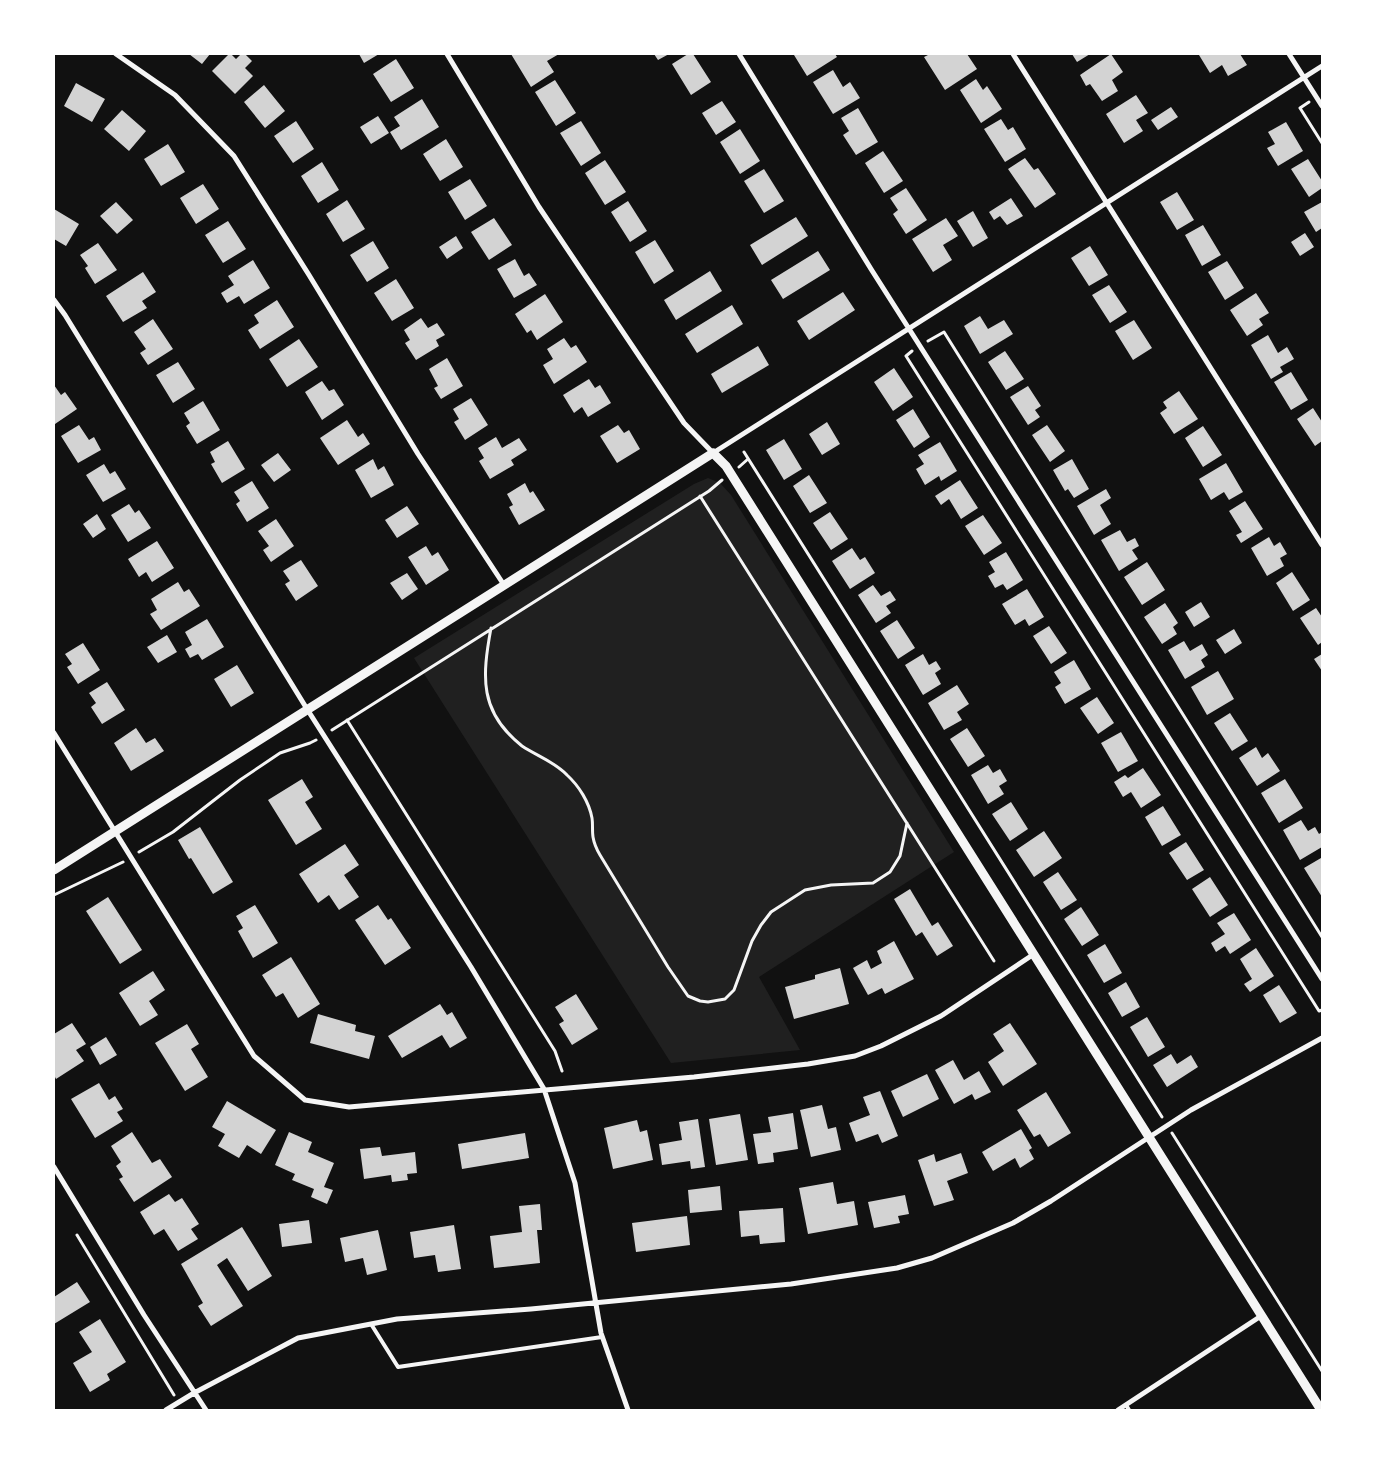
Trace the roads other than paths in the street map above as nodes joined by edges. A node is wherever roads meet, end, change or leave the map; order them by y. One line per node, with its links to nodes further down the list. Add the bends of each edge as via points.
1 (116, 54): 14 (street, via 175,96 234,156 418,454)
2 (447, 54): 12 (street, via 539,207 684,423)
3 (739, 54): 11 (street)
4 (1013, 54): 9 (street)
5 (1289, 54): 7 (street)
6 (1322, 66): 7 (street)
7 (1304, 78): 8 (street); 9 (street)
8 (1322, 106)
9 (1107, 202): 11 (street); 13 (street)
10 (54, 300): 15 (street)
11 (908, 328): 12 (street); 20 (street)
12 (712, 453): 14 (street); 19 (street, via 731,473)
13 (1322, 545)
14 (504, 584): 15 (street)
15 (308, 709): 17 (street); 22 (street, via 471,967)
16 (54, 733): 17 (street)
17 (115, 831): 18 (street); 22 (street, via 254,1056 305,1100 348,1107)
18 (54, 870)
19 (1034, 954): 22 (street, via 941,1016 855,1056 694,1077); 23 (street)
20 (1322, 979)
21 (1322, 1038): 23 (street)
22 (544, 1090): 25 (street, via 575,1183)
23 (1148, 1137): 25 (street, via 1013,1223 932,1258 897,1268 791,1284); 26 (street)
24 (54, 1167): 29 (street)
25 (596, 1303): 27 (street); 28 (street)
26 (1261, 1316): 30 (street); 35 (street)
27 (370, 1324): 28 (lane, via 398,1367); 29 (street, via 298,1338)
28 (602, 1338): 33 (street)
29 (194, 1392): 31 (street); 32 (street)
30 (1127, 1408): 34 (street)
31 (166, 1410)
32 (206, 1410)
33 (628, 1410)
34 (1118, 1410)
35 (1321, 1410)

